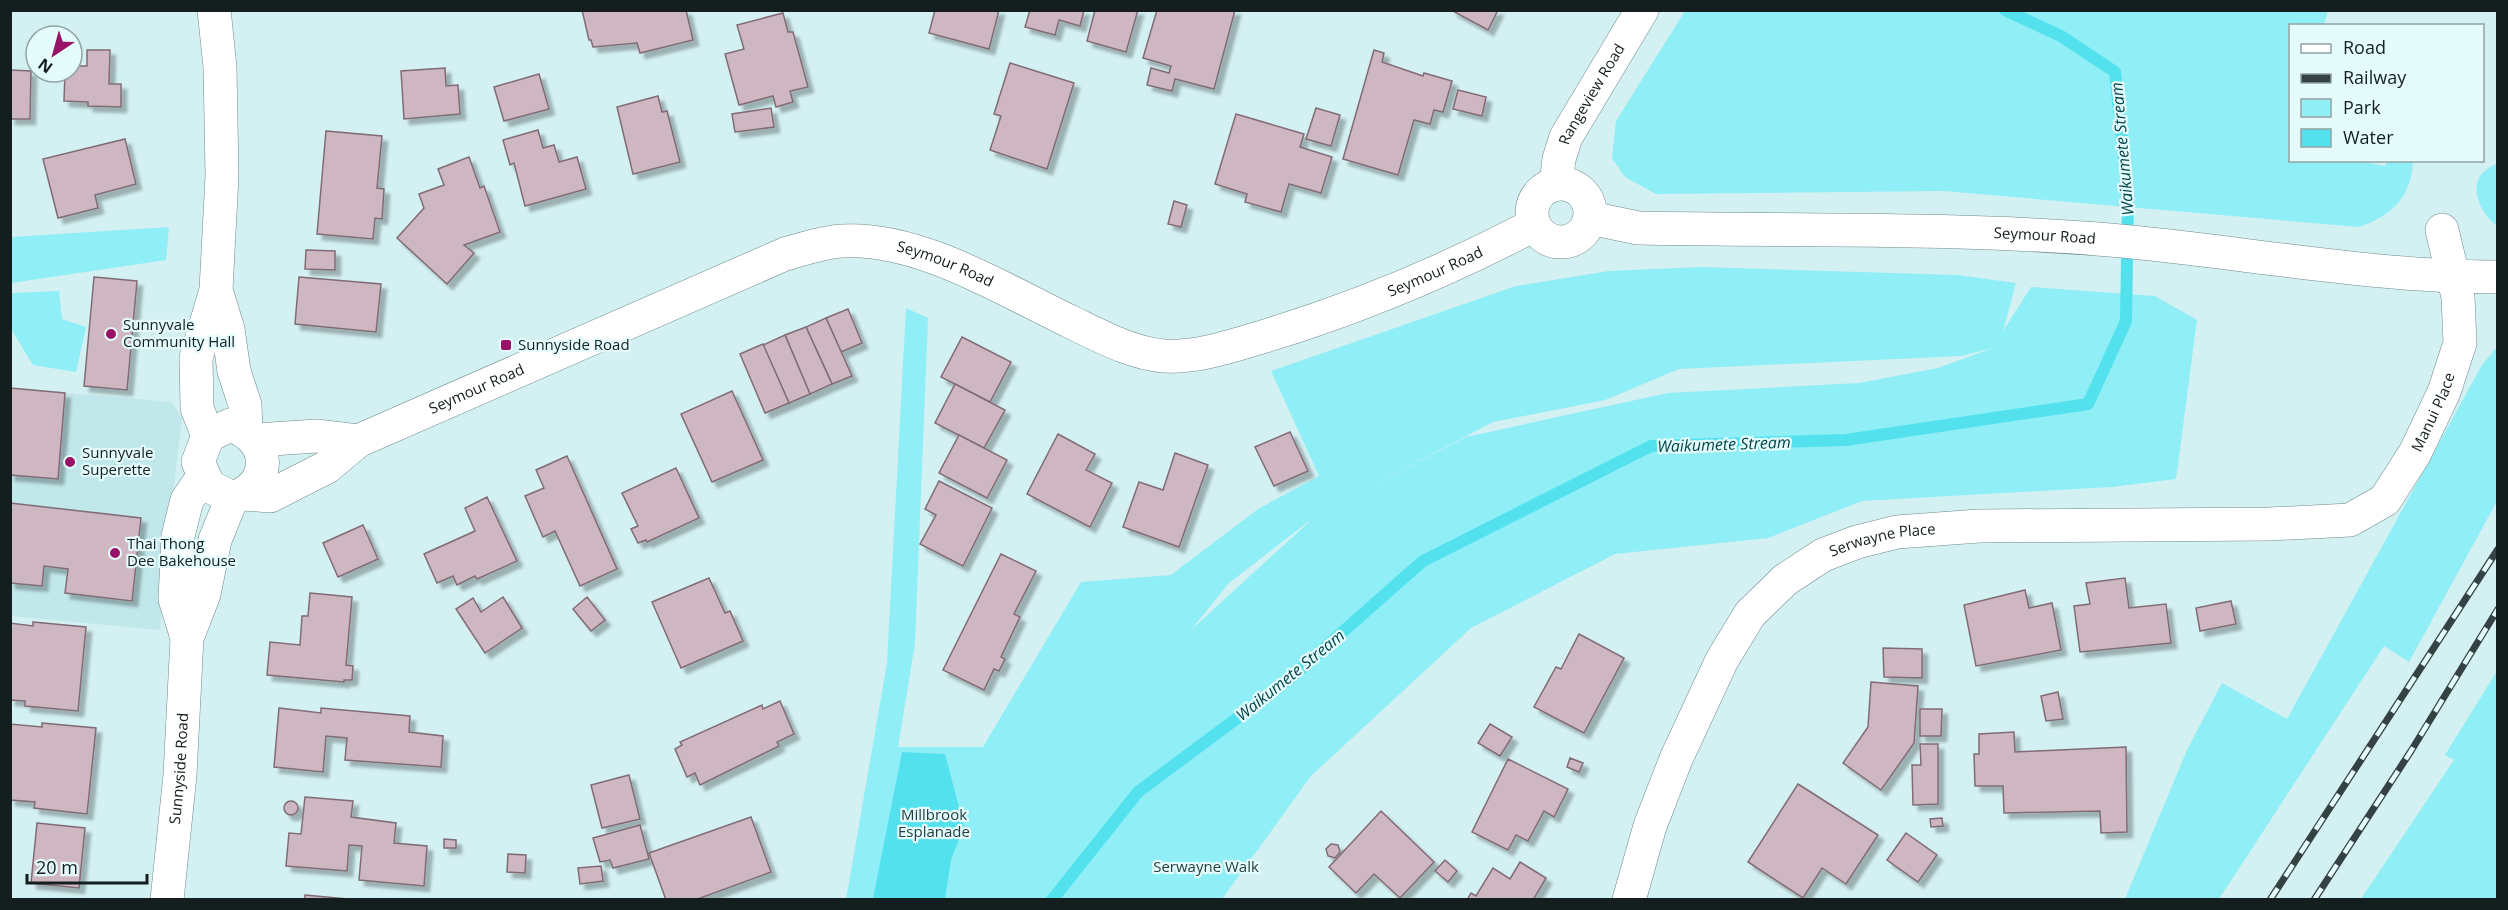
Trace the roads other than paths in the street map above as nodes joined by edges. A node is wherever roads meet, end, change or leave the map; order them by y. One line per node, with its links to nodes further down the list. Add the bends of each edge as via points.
1 (214, 10): 9 (main road, via 220,67 222,165)
2 (1642, 10): 3 (main road, Rangeview Road, via 1566,137)
3 (1556, 184): 4 (main road, via 1579,190 1588,202); 5 (main road, via 1542,190 1533,203)
4 (1590, 218): 5 (main road, via 1582,233 1569,241 1553,241); 7 (main road, Seymour Road, via 1638,228 2106,240 2393,274)
5 (1534, 225): 12 (main road, Seymour Road, via 1470,257 1336,313 1222,349 1164,356 1107,339 1003,289 895,245 841,241 785,254)
6 (2442, 230): 7 (main road, Manui Place)
7 (2454, 277): 8 (main road, Seymour Road); 15 (main road, Manui Place, via 2461,337 2444,392 2401,479 2385,500)
8 (2498, 277)
9 (216, 290): 10 (main road); 11 (main road, via 196,358 197,408)
10 (252, 435): 11 (main road, via 230,425); 12 (main road); 14 (main road, via 262,458 261,471)
11 (208, 436): 13 (main road, via 198,462)
12 (358, 441): 14 (main road, Seymour Road, via 327,467 270,496)
13 (203, 477): 14 (main road, via 209,486); 16 (main road, Sunnyside Road, via 187,500 178,536 175,598)
14 (238, 496): 16 (main road, Sunnyside Road, via 215,540 204,594)
15 (2350, 520): 18 (main road, Serwayne Place, via 1979,526 1897,532 1823,555 1785,580 1750,614 1722,660 1668,778)
16 (187, 638): 17 (main road, Sunnyside Road, via 180,775)
17 (167, 900)
18 (1629, 900)

